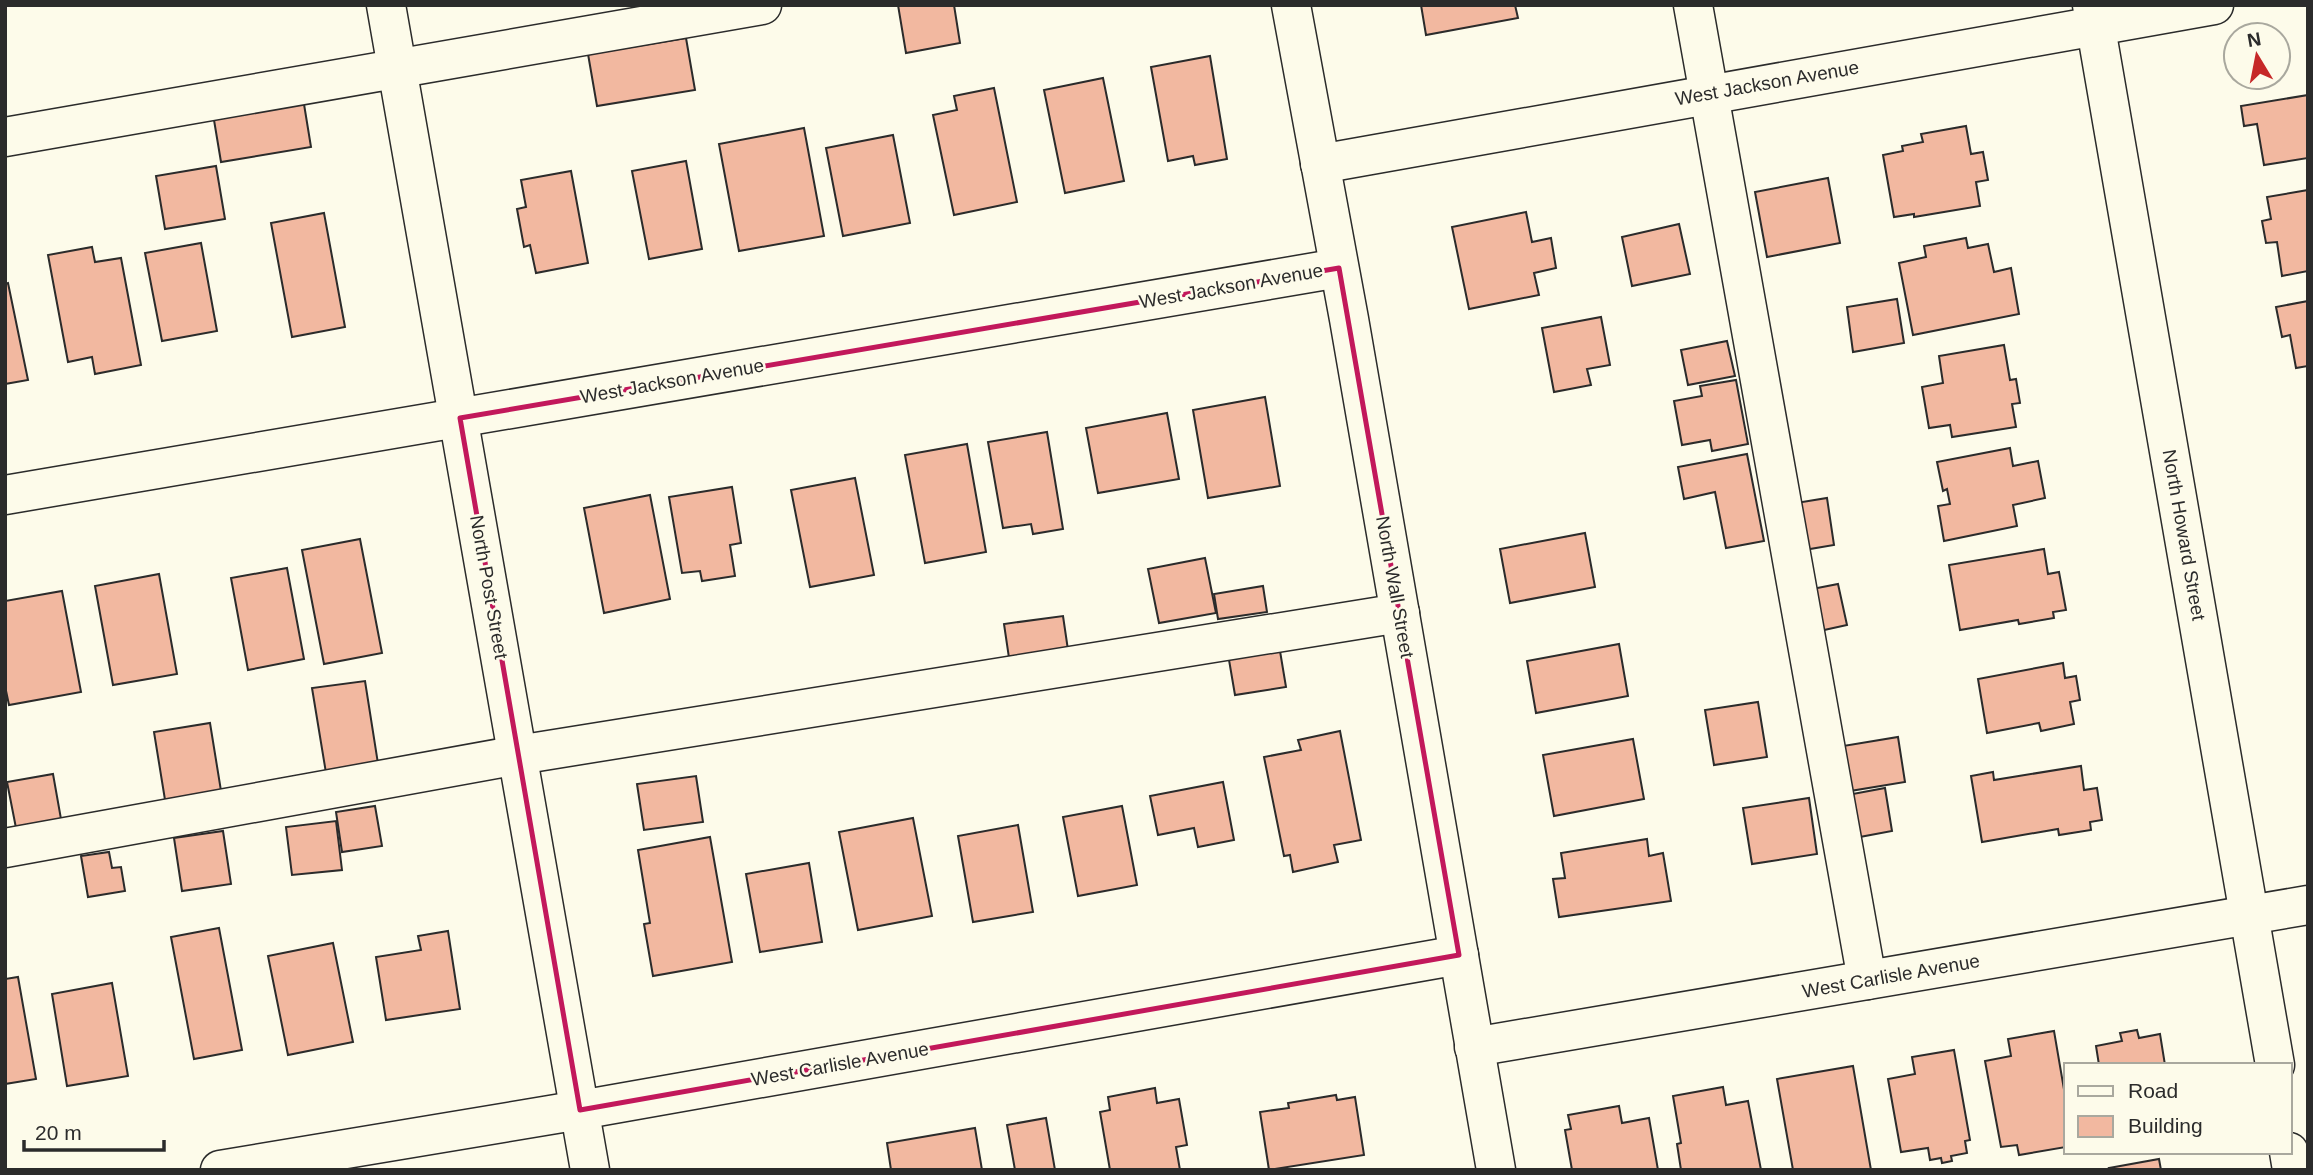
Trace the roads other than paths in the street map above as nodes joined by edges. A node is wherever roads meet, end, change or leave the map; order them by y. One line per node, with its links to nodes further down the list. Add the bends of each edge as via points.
1 (386, 5): 7 (street, North Post Street)
2 (762, 5): 7 (street)
3 (1291, 5): 10 (street, North Wall Street)
4 (1693, 5): 8 (street)
5 (2214, 5): 6 (street, West Jackson Avenue)
6 (2094, 16): 8 (street, West Jackson Avenue); 18 (street, North Howard Street)
7 (397, 69): 9 (street); 12 (street, North Post Street)
8 (1708, 93): 10 (street, West Jackson Avenue); 20 (street)
9 (5, 137)
10 (1320, 163): 11 (street, North Wall Street)
11 (1339, 268): 12 (street, West Jackson Avenue); 14 (street, North Wall Street)
12 (460, 418): 13 (street, West Jackson Avenue); 15 (street, North Post Street)
13 (5, 495)
14 (1400, 613): 15 (street); 19 (street, North Wall Street)
15 (519, 755): 16 (street); 23 (street, North Post Street)
16 (5, 848)
17 (2308, 905): 18 (street, West Carlisle Avenue)
18 (2250, 915): 20 (street, West Carlisle Avenue); 22 (street, North Howard Street)
19 (1459, 955): 21 (street, North Wall Street); 23 (street, West Carlisle Avenue)
20 (1867, 980): 21 (street, West Carlisle Avenue)
21 (1474, 1047): 26 (street, North Wall Street)
22 (2275, 1063)
23 (580, 1110): 24 (street, West Carlisle Avenue); 25 (street, North Post Street)
24 (220, 1170)
25 (590, 1170)
26 (1496, 1170)

